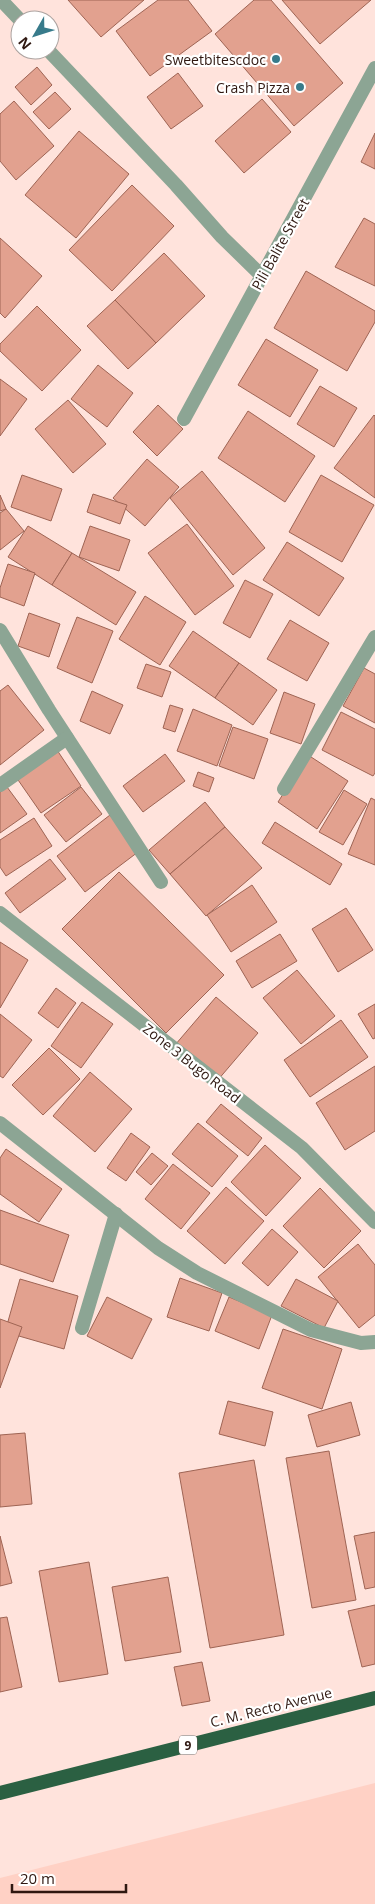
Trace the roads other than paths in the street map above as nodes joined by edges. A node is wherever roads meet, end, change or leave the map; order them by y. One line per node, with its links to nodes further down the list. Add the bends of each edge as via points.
1 (1, 0): 2 (street)
2 (10, 10)
3 (57, 60): 5 (street)
4 (375, 68): 5 (street, Pili Balite Street)
5 (262, 276): 6 (street, Pili Balite Street)
6 (184, 419)
7 (0, 630): 9 (street)
8 (375, 637): 11 (street)
9 (67, 738): 10 (street); 12 (street)
10 (0, 785)
11 (284, 789)
12 (161, 882)
13 (0, 913): 16 (street, Zone 3 Bugo Road, via 302,1148)
14 (0, 1123): 15 (street)
15 (116, 1214): 17 (street); 18 (street, via 158,1248 197,1273 268,1309 312,1330 361,1343)
16 (375, 1222)
17 (82, 1328)
18 (375, 1342)
19 (375, 1698): 20 (highway, C. M. Recto Avenue / 9)
20 (0, 1793)

